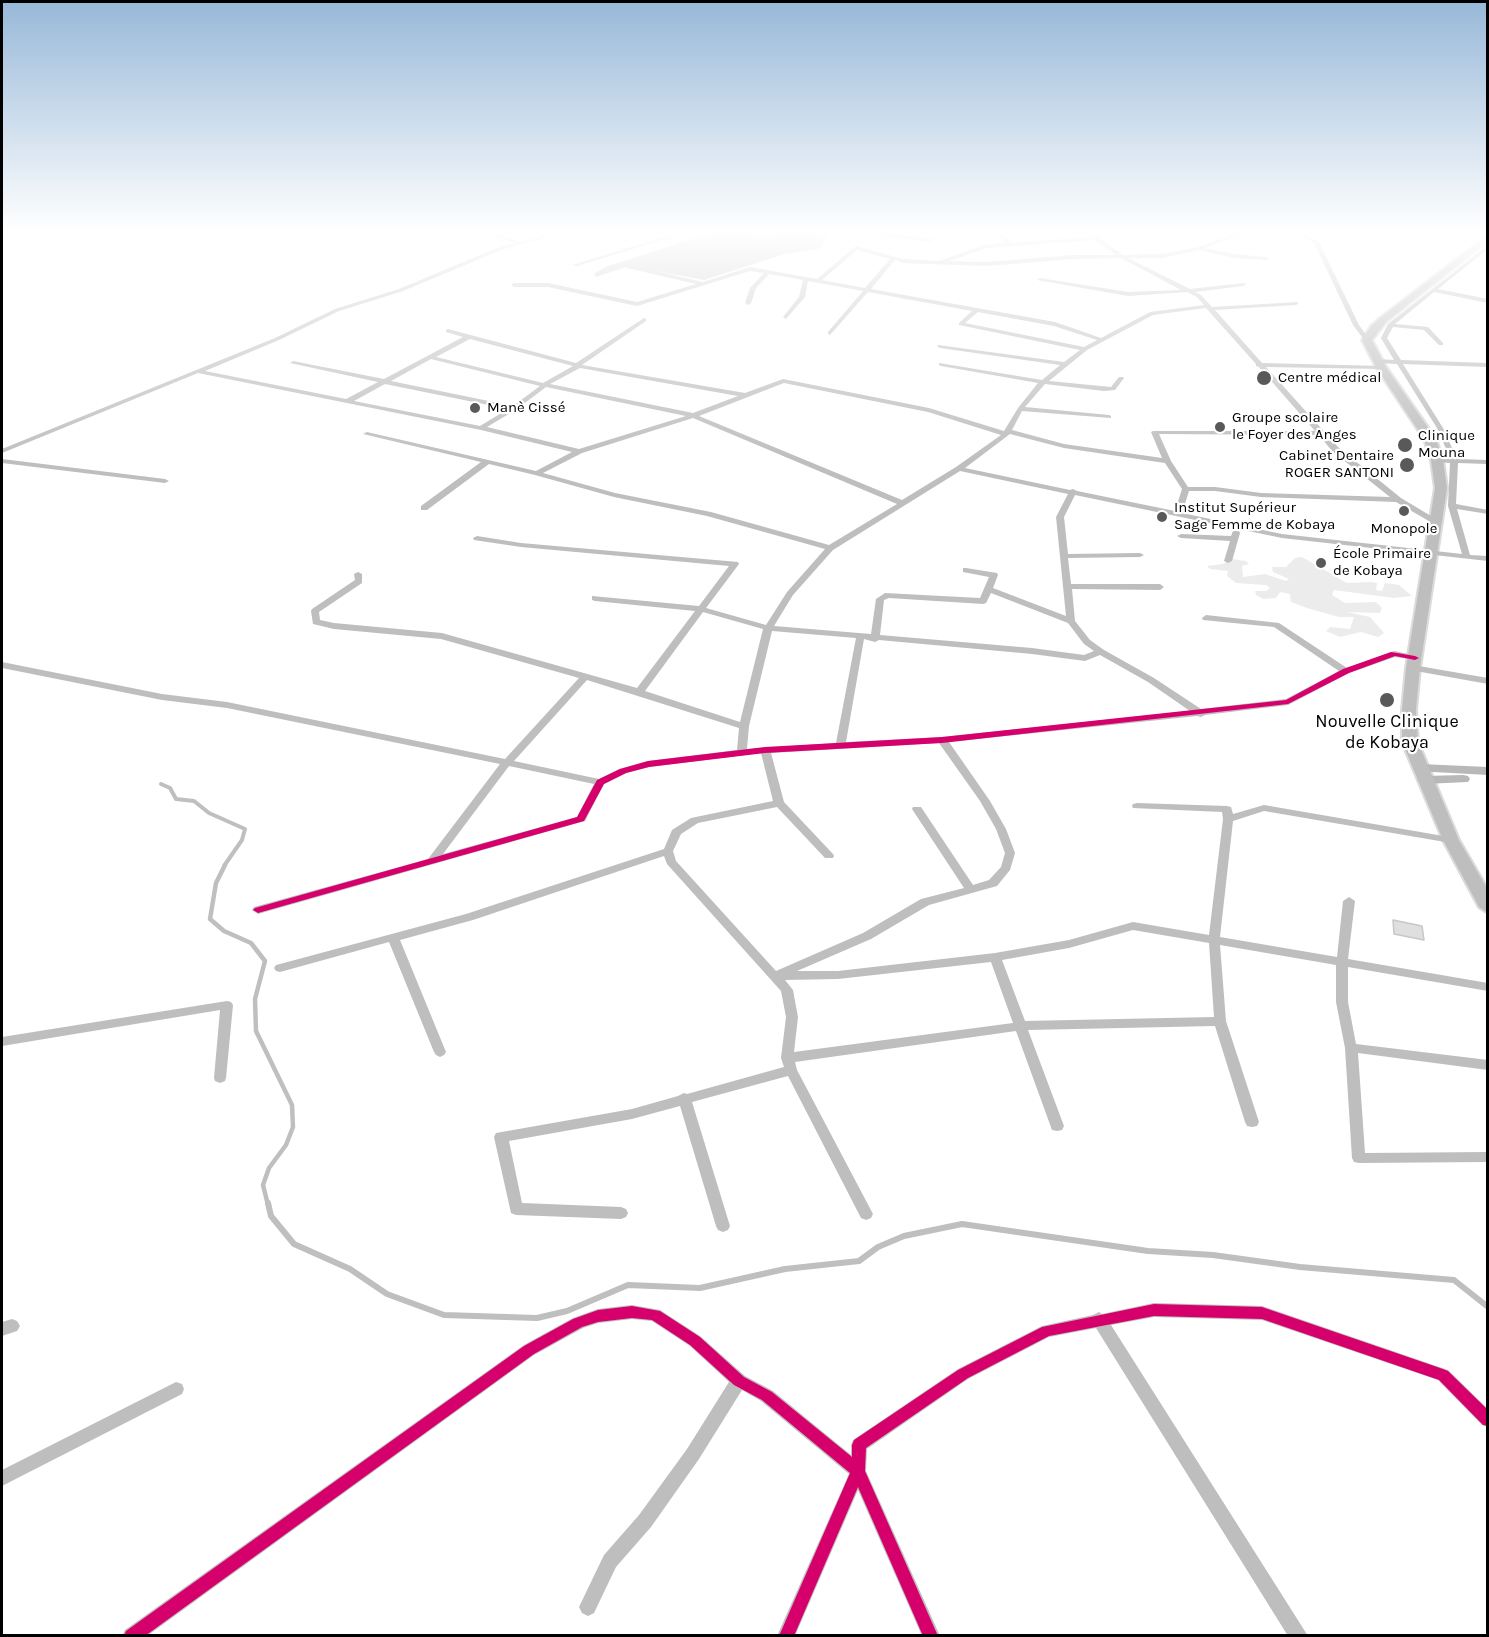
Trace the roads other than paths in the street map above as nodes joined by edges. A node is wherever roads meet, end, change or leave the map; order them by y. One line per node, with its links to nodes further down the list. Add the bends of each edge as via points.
1 (343, 308): 31 (street)
2 (793, 308): 11 (street)
3 (851, 308): 15 (street)
4 (973, 308): 10 (street)
5 (1196, 308): 17 (street, via 1152,313)
6 (1210, 308): 29 (street)
7 (1348, 308): 18 (street)
8 (1404, 308): 13 (main road)
9 (1407, 308): 13 (street)
10 (977, 309): 17 (street, via 1055,324); 21 (street, via 961,324)
11 (786, 317)
12 (644, 320): 28 (street)
13 (1388, 322): 18 (main road, via 1374,328); 19 (street, via 1426,328); 23 (street, via 1384,338)
14 (448, 331): 16 (street)
15 (830, 333)
16 (468, 337): 22 (street); 28 (street)
17 (1102, 340): 21 (street)
18 (1367, 340): 27 (main road)
19 (1442, 344)
20 (940, 346): 26 (street)
21 (1085, 349): 26 (street)
22 (430, 357): 33 (street); 35 (street)
23 (1397, 362): 27 (street); 30 (street); 49 (street, via 1440,428)
24 (292, 363): 33 (street)
25 (941, 364): 34 (street)
26 (1064, 364): 34 (street)
27 (1379, 364): 29 (street); 48 (main road, via 1430,439)
28 (578, 365): 35 (street); 36 (street)
29 (1258, 365): 44 (street)
30 (1488, 365)
31 (196, 371): 37 (street); 46 (street)
32 (1121, 378): 34 (street, via 1113,389)
33 (381, 382): 37 (street); 38 (street)
34 (1043, 382): 39 (street)
35 (545, 386): 38 (street); 40 (street)
36 (746, 395): 40 (street); 43 (street, via 783,381 929,410)
37 (346, 402): 42 (street)
38 (514, 408): 42 (street)
39 (1020, 409): 41 (street); 43 (street)
40 (692, 416): 47 (street); 60 (street)
41 (1109, 417)
42 (481, 428): 47 (street)
43 (1007, 433): 52 (street); 54 (street)
44 (1321, 433): 52 (street, via 1155,432); 59 (street)
45 (367, 434): 51 (street)
46 (2, 451)
47 (579, 451): 55 (street)
48 (1437, 460): 49 (street); 65 (main road, via 1441,488)
49 (1454, 460): 53 (street); 61 (street)
50 (2, 461): 56 (street)
51 (488, 461): 55 (street); 62 (street)
52 (1167, 461): 57 (street)
53 (1488, 462)
54 (959, 469): 58 (street); 60 (street)
55 (537, 473): 70 (street, via 614,495 708,514)
56 (165, 481)
57 (1186, 489): 59 (street); 64 (street)
58 (1072, 491): 64 (street); 73 (street, via 1060,517)
59 (1398, 500): 65 (street)
60 (902, 503): 70 (street)
61 (1452, 506): 63 (street); 74 (street)
62 (424, 508)
63 (1488, 512)
64 (1178, 514): 66 (street)
65 (1437, 522): 71 (main road)
66 (1238, 527): 69 (street); 71 (street, via 1317,542)
67 (1181, 536): 69 (street)
68 (477, 538): 83 (street, via 735,564)
69 (1234, 539): 76 (street)
70 (830, 549): 86 (street, via 790,594)
71 (1431, 554): 74 (street); 90 (main road)
72 (1140, 555): 73 (street)
73 (1065, 556): 79 (street)
74 (1467, 557): 75 (street)
75 (1488, 560)
76 (1228, 561)
77 (966, 570): 81 (street, via 994,575)
78 (358, 574): 93 (street, via 359,581 315,611 316,622 442,636)
79 (1068, 586): 80 (street); 85 (street)
80 (1160, 587)
81 (988, 589): 85 (street); 88 (street, via 983,601 888,594 880,599)
82 (595, 598): 83 (street)
83 (701, 609): 86 (street); 95 (street)
84 (1206, 618): 92 (street, via 1276,625)
85 (1071, 621): 89 (street, via 1087,642)
86 (768, 628): 87 (street); 97 (street)
87 (860, 638): 88 (street); 99 (street)
88 (875, 639): 89 (street, via 1085,658)
89 (1101, 652): 96 (street)
90 (1414, 663): 92 (street, via 1394,654); 94 (street); 104 (main road, via 1410,742)
91 (2, 666): 102 (street, via 162,697 227,705)
92 (1346, 670): 96 (street, via 1288,702)
93 (586, 676): 95 (street); 102 (street)
94 (1488, 681)
95 (639, 692): 97 (street)
96 (1201, 714): 98 (street)
97 (744, 726): 101 (street)
98 (942, 740): 99 (street); 114 (street, via 985,801 1010,853 1006,868 993,883)
99 (840, 746): 100 (street)
100 (765, 750): 101 (street); 106 (street)
101 (742, 753): 105 (street, via 648,764)
102 (506, 764): 105 (street); 113 (street)
103 (1485, 773): 104 (main road)
104 (1422, 774): 110 (main road)
105 (600, 782): 113 (street, via 581,819)
106 (779, 803): 111 (street, via 695,820 676,832); 112 (street)
107 (1137, 806): 109 (street, via 1227,809)
108 (916, 809): 114 (street)
109 (1228, 819): 110 (street, via 1264,808); 119 (street)
110 (1451, 840): 116 (main road)
111 (668, 851): 118 (street, via 469,917); 123 (street, via 671,862)
112 (828, 856)
113 (432, 862): 117 (street)
114 (971, 890): 123 (street, via 926,902 867,936)
115 (1349, 901): 121 (street)
116 (1488, 907)
117 (258, 910)
118 (393, 937): 122 (street); 129 (street)
119 (1214, 938): 120 (street, via 1133,926 1070,944); 121 (street); 125 (street)
120 (996, 957): 123 (street, via 838,975); 126 (street)
121 (1342, 960): 124 (street); 128 (street, via 1342,1002)
122 (280, 968)
123 (774, 976): 130 (street, via 787,990 792,1017)
124 (1488, 987)
125 (1220, 1021): 126 (street); 134 (street)
126 (1022, 1026): 130 (street); 135 (street)
127 (2, 1042): 132 (street, via 227,1005)
128 (1351, 1048): 131 (street); 136 (street, via 1359,1158)
129 (440, 1052)
130 (789, 1064): 133 (street); 138 (street)
131 (1488, 1065)
132 (220, 1078)
133 (684, 1098): 137 (street, via 632,1114 501,1137 516,1209); 139 (street)
134 (1252, 1122)
135 (1057, 1126)
136 (1488, 1157)
137 (621, 1214)
138 (866, 1214)
139 (723, 1226)
140 (1100, 1319): 143 (street, via 1154,1310 1262,1314 1443,1375); 144 (street, via 1047,1331 963,1374 859,1445); 150 (street)
141 (739, 1381): 144 (street, via 767,1396); 146 (street, via 686,1464 610,1561); 147 (street, via 695,1341 655,1315 632,1312 578,1323 529,1350)
142 (176, 1389): 145 (street)
143 (1488, 1420)
144 (858, 1471): 148 (street); 149 (street)
145 (2, 1478)
146 (588, 1606)
147 (131, 1635)
148 (786, 1635)
149 (932, 1635)
150 (1299, 1635)

